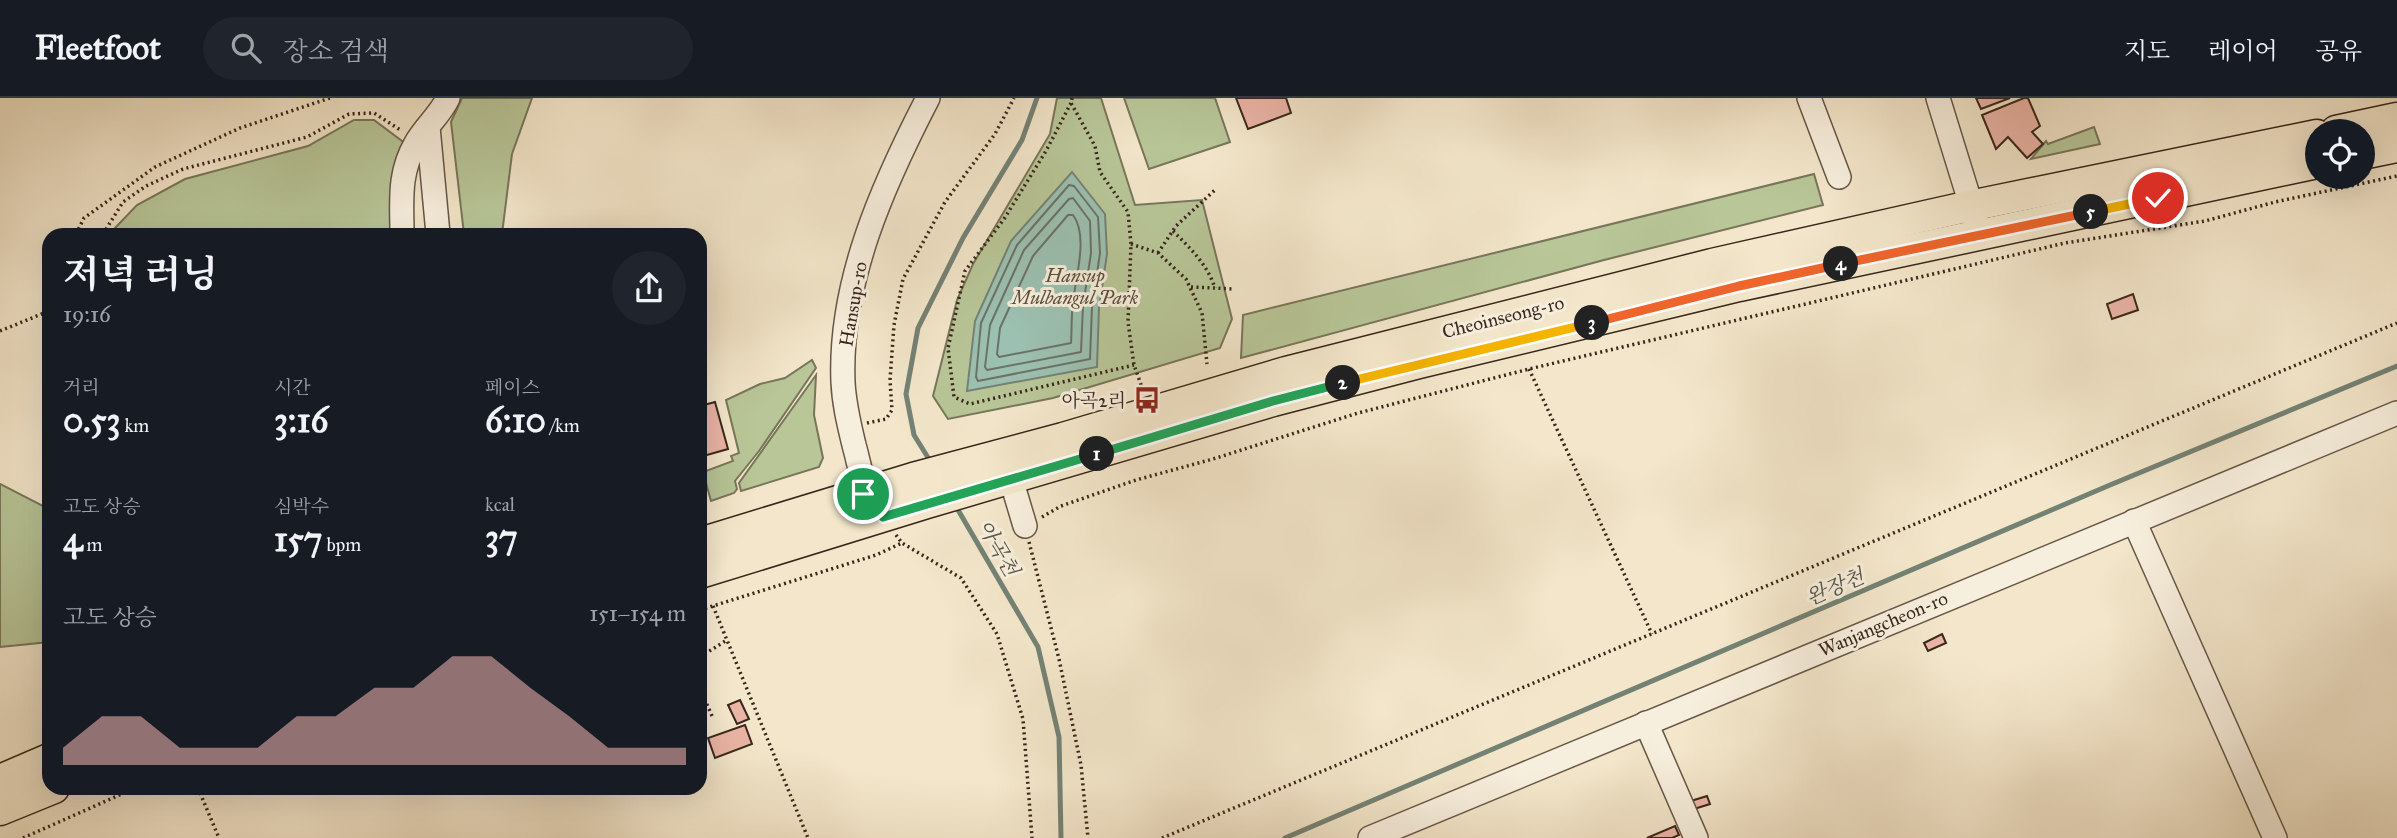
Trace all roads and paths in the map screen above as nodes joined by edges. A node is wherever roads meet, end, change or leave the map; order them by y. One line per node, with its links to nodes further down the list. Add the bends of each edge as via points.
1 (330, 98): 19 (path, via 240,128 155,167 84,218)
2 (448, 98): 10 (street)
3 (928, 98): 38 (street, Hansup-ro, via 870,226 852,293 843,365)
4 (1014, 98): 38 (path, via 995,134 945,202 903,279 894,325 892,410 886,419)
5 (1809, 98): 16 (street)
6 (1938, 98): 18 (street)
7 (1072, 101): 25 (path, via 1095,146 1100,172 1128,212); 34 (path, via 1004,219 965,271 948,348 954,397 970,404)
8 (2397, 118): 9 (main road)
9 (2375, 123)
10 (422, 135): 20 (path, via 374,113 349,114 307,137 183,169 146,186 123,202); 21 (street, via 401,180); 22 (street)
11 (2305, 137): 18 (main road, Cheoinseong-ro)
12 (2397, 147): 13 (main road)
13 (2375, 151)
14 (2305, 166): 24 (main road, Cheoinseong-ro)
15 (2397, 176): 35 (path, via 2205,220 2065,243)
16 (1839, 177)
17 (1216, 189): 23 (path)
18 (1970, 206): 24 (street); 36 (main road, Cheoinseong-ro, via 1699,267 1286,372)
19 (79, 228)
20 (107, 228)
21 (402, 228)
22 (437, 228)
23 (1172, 231): 26 (path); 28 (path, via 1196,254)
24 (1980, 234): 39 (main road, Cheoinseong-ro, via 1419,363)
25 (1131, 244): 26 (path); 34 (path, via 1128,322)
26 (1158, 253): 27 (path)
27 (1190, 287): 28 (path); 33 (path, via 1202,313)
28 (1215, 288): 29 (path)
29 (1234, 289)
30 (42, 315): 32 (path)
31 (2397, 324): 48 (path)
32 (0, 331)
33 (1207, 364)
34 (1134, 365): 36 (path)
35 (1529, 369): 42 (path, via 1358,413 1136,480 1061,506); 48 (path)
36 (1151, 412): 39 (main road, Cheoinseong-ro)
37 (2397, 412): 41 (street, Wanjangcheon-ro)
38 (850, 426): 40 (street, Hansup-ro)
39 (994, 474): 40 (main road, Cheoinseong-ro); 42 (street)
40 (874, 505): 43 (main road, Cheoinseong-ro); 44 (path); 45 (main road, Cheoinseong-ro)
41 (2134, 521): 53 (street, Wanjangcheon-ro); 68 (street)
42 (1025, 526): 64 (path, via 1082,765)
43 (707, 541)
44 (902, 543): 46 (path); 63 (path, via 961,578 997,634 1023,719)
45 (707, 570)
46 (713, 606): 47 (path); 49 (path)
47 (707, 608)
48 (1653, 635): 65 (path)
49 (727, 640): 50 (path); 62 (path)
50 (707, 653)
51 (707, 705): 52 (path)
52 (713, 718)
53 (1646, 723): 66 (street, Wanjangcheon-ro); 67 (street)
54 (42, 762): 55 (main road)
55 (0, 780)
56 (42, 793): 59 (main road)
57 (119, 795): 60 (path)
58 (201, 795): 61 (path)
59 (0, 810)
60 (23, 838)
61 (219, 838)
62 (808, 838)
63 (1032, 838)
64 (1088, 838)
65 (1163, 838)
66 (1370, 838)
67 (1696, 838)
68 (2275, 838)

